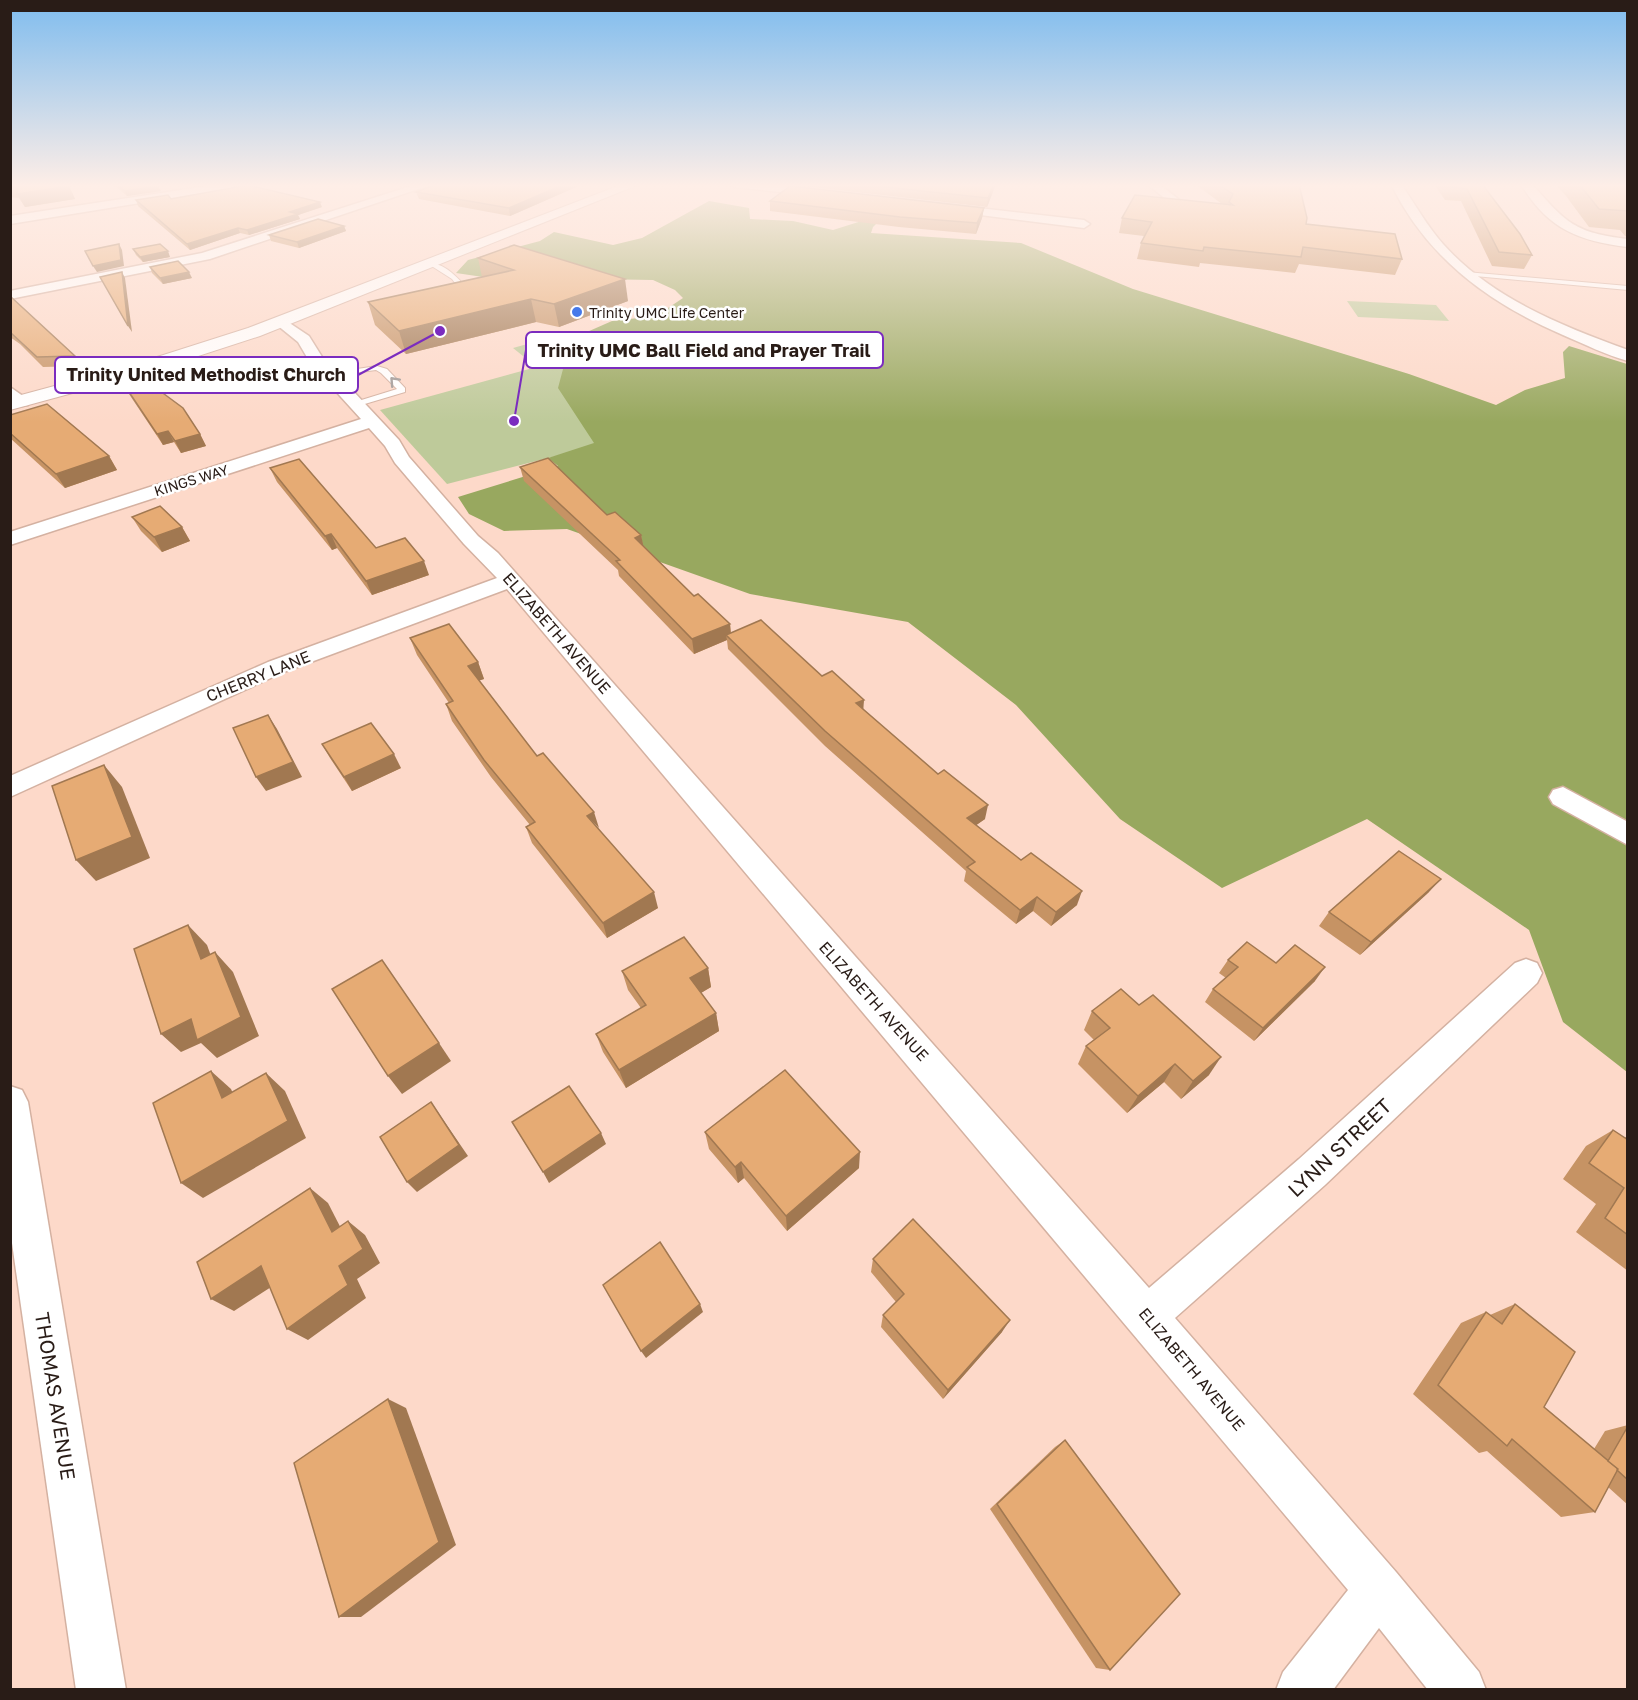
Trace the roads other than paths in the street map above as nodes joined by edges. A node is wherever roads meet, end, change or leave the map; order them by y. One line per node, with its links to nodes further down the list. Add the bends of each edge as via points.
1 (169, 263): 6 (street)
2 (1455, 263): 4 (street)
3 (432, 264): 7 (lane, via 454,278); 8 (street)
4 (1466, 274): 5 (lane); 9 (street, via 1525,310)
5 (1628, 288)
6 (10, 295)
7 (467, 295)
8 (282, 322): 10 (street, ELIZABETH AVENUE, via 314,350); 11 (street, via 192,353)
9 (1628, 356)
10 (328, 374): 12 (street, ELIZABETH AVENUE); 12 (lane, one-way to 10, via 402,390 377,368)
11 (14, 399)
12 (365, 413): 13 (street, KINGS WAY); 14 (street, ELIZABETH AVENUE, via 471,540)
13 (10, 539)
14 (511, 580): 15 (street, CHERRY LANE, via 276,667); 20 (street, ELIZABETH AVENUE)
15 (10, 787)
16 (1563, 797): 17 (street)
17 (1628, 835)
18 (1526, 973): 20 (street, LYNN STREET, via 1477,1014 1293,1190)
19 (10, 1102): 22 (street, THOMAS AVENUE)
20 (1147, 1316): 21 (street, ELIZABETH AVENUE)
21 (1379, 1589): 23 (street); 24 (street, ELIZABETH AVENUE)
22 (101, 1689)
23 (1300, 1689)
24 (1461, 1689)

